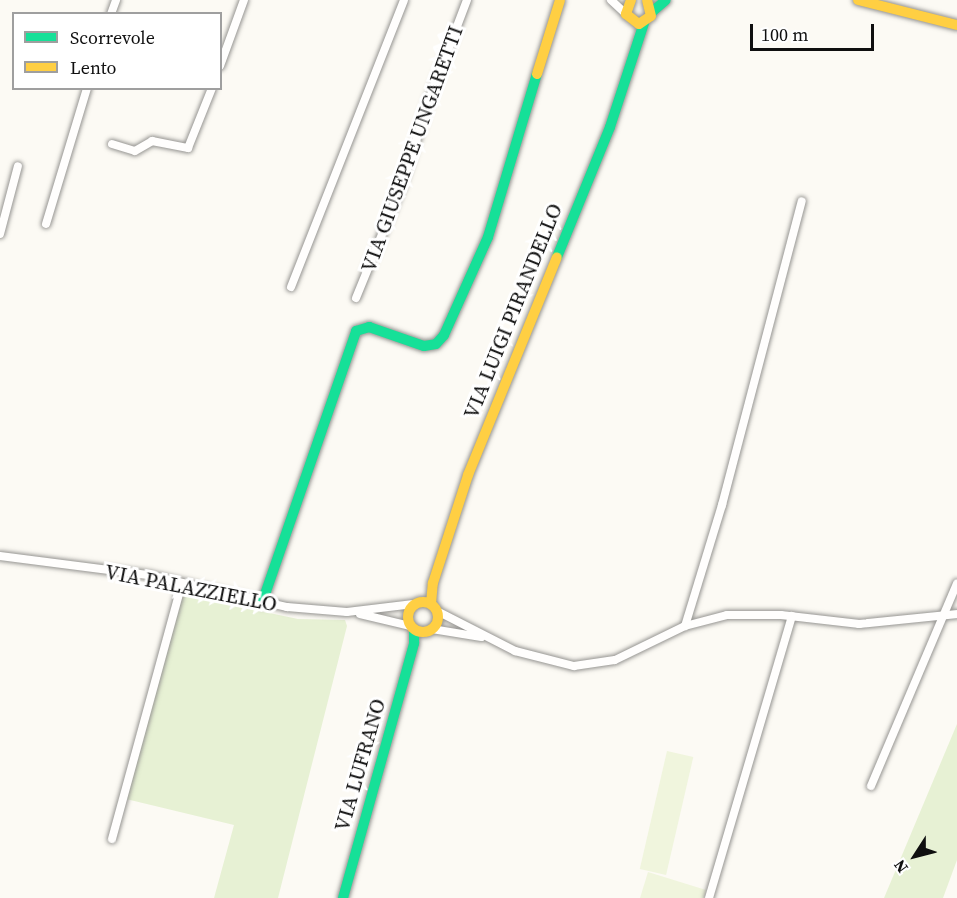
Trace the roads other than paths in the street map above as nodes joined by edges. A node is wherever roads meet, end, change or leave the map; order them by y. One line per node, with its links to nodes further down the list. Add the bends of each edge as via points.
1 (244, 0): 15 (street)
2 (404, 0): 23 (street)
3 (467, 0): 24 (street, VIA GIUSEPPE UNGARETTI, via 402,185)
4 (560, 0): 28 (street, via 488,237 444,335 436,344 424,346 369,327 356,331)
5 (611, 0): 10 (street)
6 (648, 0): 11 (street)
7 (666, 0): 11 (street, VIA LUIGI PIRANDELLO)
8 (858, 0): 9 (street)
9 (874, 2): 13 (street)
10 (628, 7): 12 (street); 14 (street, VIA LUIGI PIRANDELLO)
11 (652, 12): 12 (street, VIA LUIGI PIRANDELLO)
12 (644, 23): 14 (street, VIA LUIGI PIRANDELLO)
13 (957, 25)
14 (631, 54): 29 (street, VIA LUIGI PIRANDELLO, via 610,127 468,475)
15 (222, 60)
16 (86, 90): 21 (street)
17 (211, 90): 18 (street, via 188,148 152,141 135,151)
18 (112, 144)
19 (18, 166): 22 (street)
20 (802, 201): 34 (street, via 728,483)
21 (46, 224)
22 (0, 234)
23 (291, 287)
24 (356, 298)
25 (0, 556): 26 (street, VIA PALAZZIELLO)
26 (182, 583): 28 (street, VIA PALAZZIELLO); 40 (street)
27 (957, 583): 33 (street)
28 (262, 603): 30 (street, VIA PALAZZIELLO)
29 (426, 605): 30 (street, VIA PALAZZIELLO); 35 (street, VIA LUFRANO, via 408,612); 36 (street, via 438,619); 37 (street)
30 (347, 612): 35 (street, VIA PALAZZIELLO)
31 (957, 614): 33 (street)
32 (792, 616): 33 (street, via 859,624); 34 (street, via 727,615); 42 (street)
33 (943, 616): 39 (street)
34 (685, 626): 37 (street, via 624,657 591,666 543,661)
35 (412, 628): 36 (street); 38 (street, VIA LUFRANO)
36 (429, 630): 37 (street); 38 (street)
37 (491, 639)
38 (414, 644): 41 (street, VIA LUFRANO)
39 (872, 786)
40 (112, 839)
41 (343, 898)
42 (709, 898)

